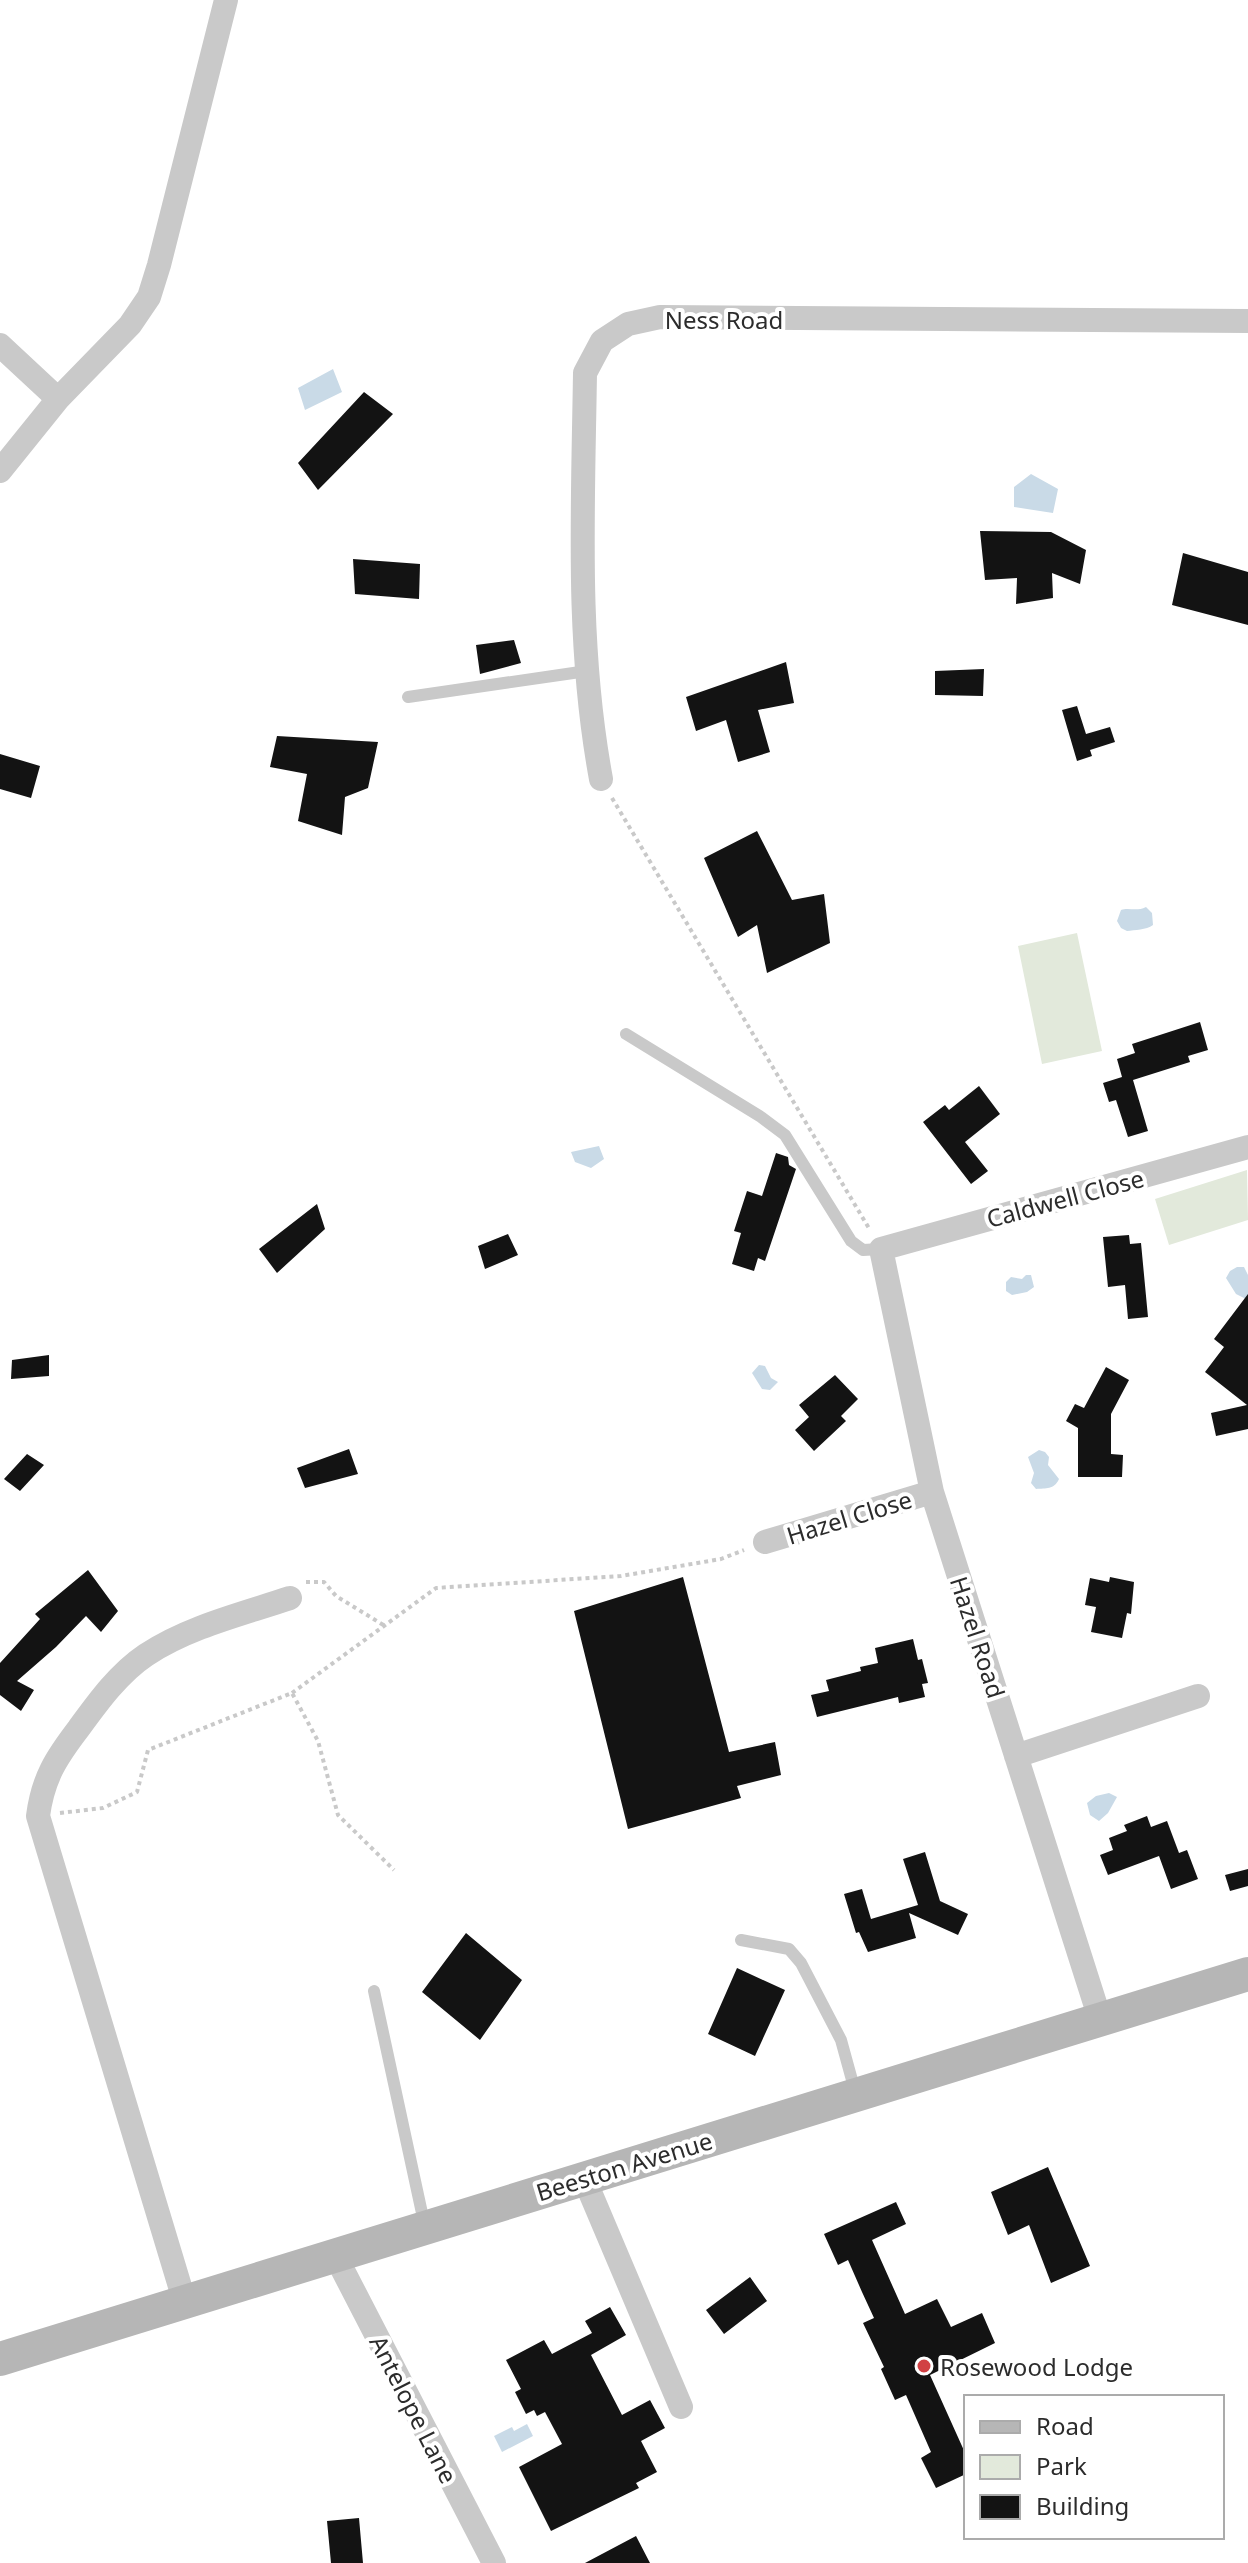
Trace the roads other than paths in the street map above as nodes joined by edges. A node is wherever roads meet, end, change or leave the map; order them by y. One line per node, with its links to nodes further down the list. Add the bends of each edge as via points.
1 (226, 0): 4 (street, via 149,297 130,325)
2 (1248, 321): 6 (street, Ness Road, via 660,317 628,324 602,341 585,373 581,595)
3 (0, 345): 4 (street)
4 (58, 399): 5 (street)
5 (0, 471)
6 (587, 671): 7 (lane); 8 (street, Ness Road)
7 (408, 697)
8 (601, 779)
9 (626, 1034): 11 (lane, via 785,1135 851,1241 863,1250)
10 (1248, 1147): 11 (street, Caldwell Close)
11 (881, 1249): 12 (street, Hazel Road)
12 (932, 1492): 13 (street, Hazel Close); 16 (street, Hazel Road)
13 (765, 1542)
14 (290, 1598): 25 (street, via 192,1631 135,1664 55,1759 38,1816)
15 (1198, 1696): 16 (street)
16 (1016, 1756): 20 (street, Hazel Road)
17 (741, 1940): 21 (lane, via 789,1949 801,1963 841,2040)
18 (1248, 1974): 20 (street, Beeston Avenue)
19 (374, 1991): 23 (lane)
20 (1100, 2019): 21 (street, Beeston Avenue)
21 (856, 2094): 22 (street, Beeston Avenue)
22 (584, 2178): 23 (street, Beeston Avenue); 27 (street)
23 (425, 2227): 24 (street, Beeston Avenue)
24 (335, 2255): 25 (street, Beeston Avenue); 28 (street, Antelope Lane)
25 (185, 2303): 26 (street, Beeston Avenue)
26 (0, 2359)
27 (681, 2407)
28 (494, 2563)

